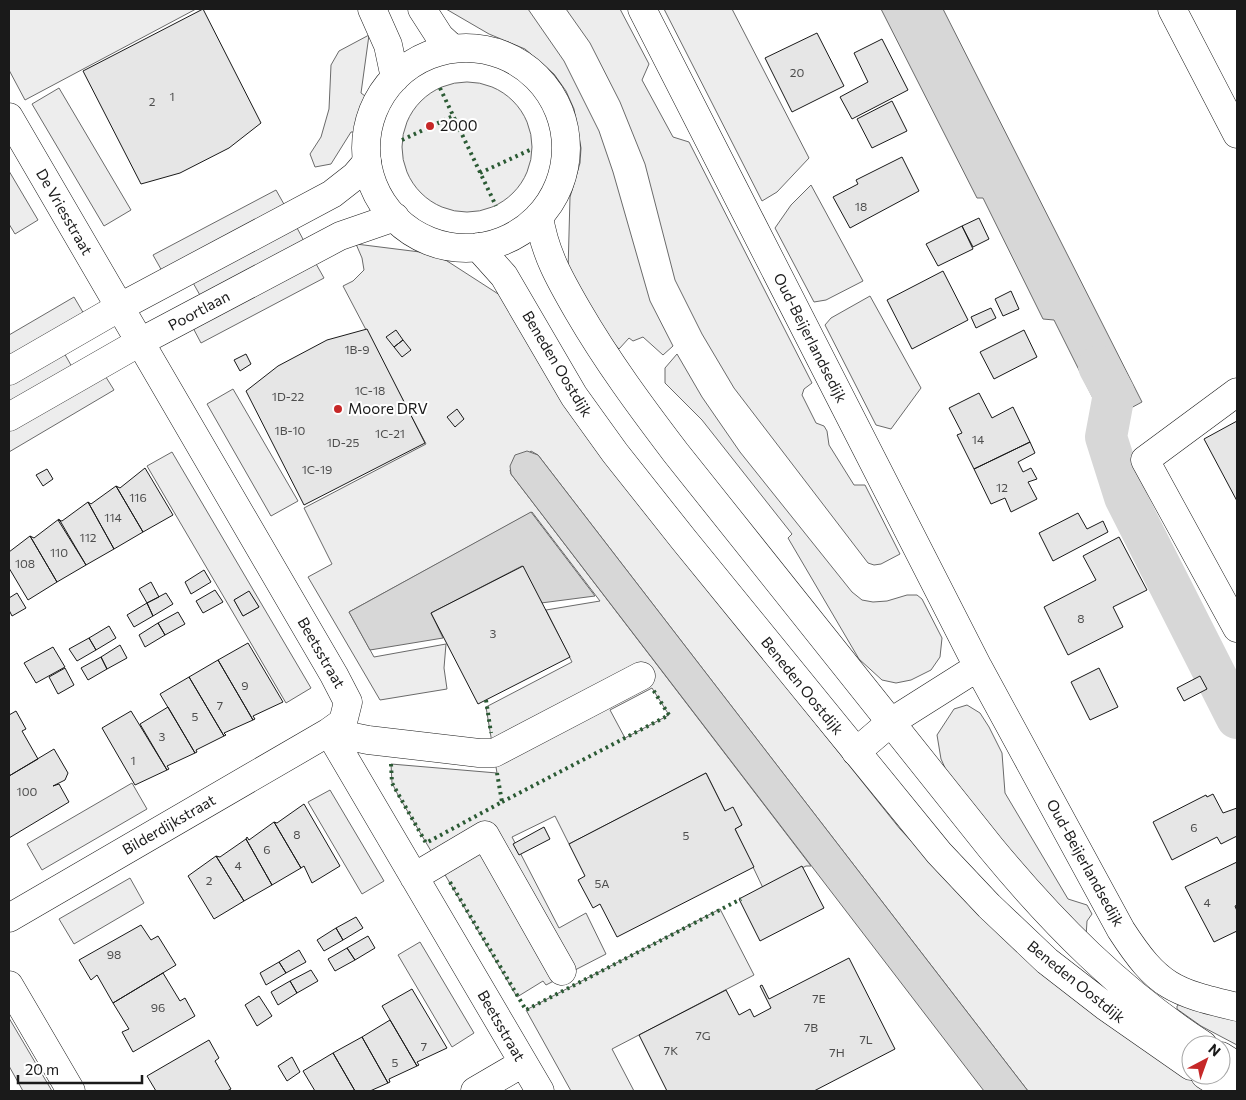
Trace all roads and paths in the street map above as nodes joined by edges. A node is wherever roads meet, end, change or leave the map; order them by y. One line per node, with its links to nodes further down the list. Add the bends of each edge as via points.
1 (372, 9): 6 (street, via 388,45)
2 (422, 9): 5 (street, via 440,37)
3 (642, 9): 19 (street, Oud-Beijerlandsedijk)
4 (1172, 9): 8 (street)
5 (453, 50): 6 (street, via 425,57); 10 (street, via 479,49 509,59 536,77 552,97 562,120 565,159 554,195)
6 (395, 78): 9 (street, via 371,116)
7 (9, 117): 13 (street, De Vriesstraat)
8 (1237, 134)
9 (367, 162): 11 (street, via 374,186); 13 (street, via 332,194)
10 (539, 216): 12 (street, via 511,237); 21 (street, Beneden Oostdijk, via 552,264 627,388)
11 (394, 217): 12 (street, via 415,233 439,244); 14 (street, Poortlaan, via 349,231)
12 (478, 247): 23 (street, Beneden Oostdijk, via 504,276 574,396 615,453)
13 (120, 307): 14 (street, De Vriesstraat); 15 (street)
14 (140, 342): 17 (street, Poortlaan); 22 (street, Beetsstraat, via 348,702 343,722)
15 (9, 371)
16 (1237, 392): 18 (street, via 1146,460)
17 (9, 417)
18 (1237, 628)
19 (978, 667): 21 (street); 28 (street, Oud-Beijerlandsedijk, via 1111,912 1145,964 1173,988)
20 (641, 676): 22 (street, via 494,753 479,754)
21 (891, 722): 23 (street); 29 (street, Beneden Oostdijk, via 1012,873 1059,926 1128,989)
22 (329, 732): 24 (street, Beetsstraat); 25 (street, Bilderdijkstraat)
23 (856, 752): 30 (street, Beneden Oostdijk, via 939,853 1028,944 1105,1006)
24 (414, 877): 26 (street, via 485,835); 31 (street, Beetsstraat)
25 (9, 918)
26 (562, 971)
27 (9, 985): 32 (street)
28 (1237, 1007)
29 (1188, 1035)
30 (1181, 1059)
31 (523, 1063): 33 (street); 34 (street, Beetsstraat)
32 (71, 1091)
33 (475, 1091)
34 (540, 1091)

